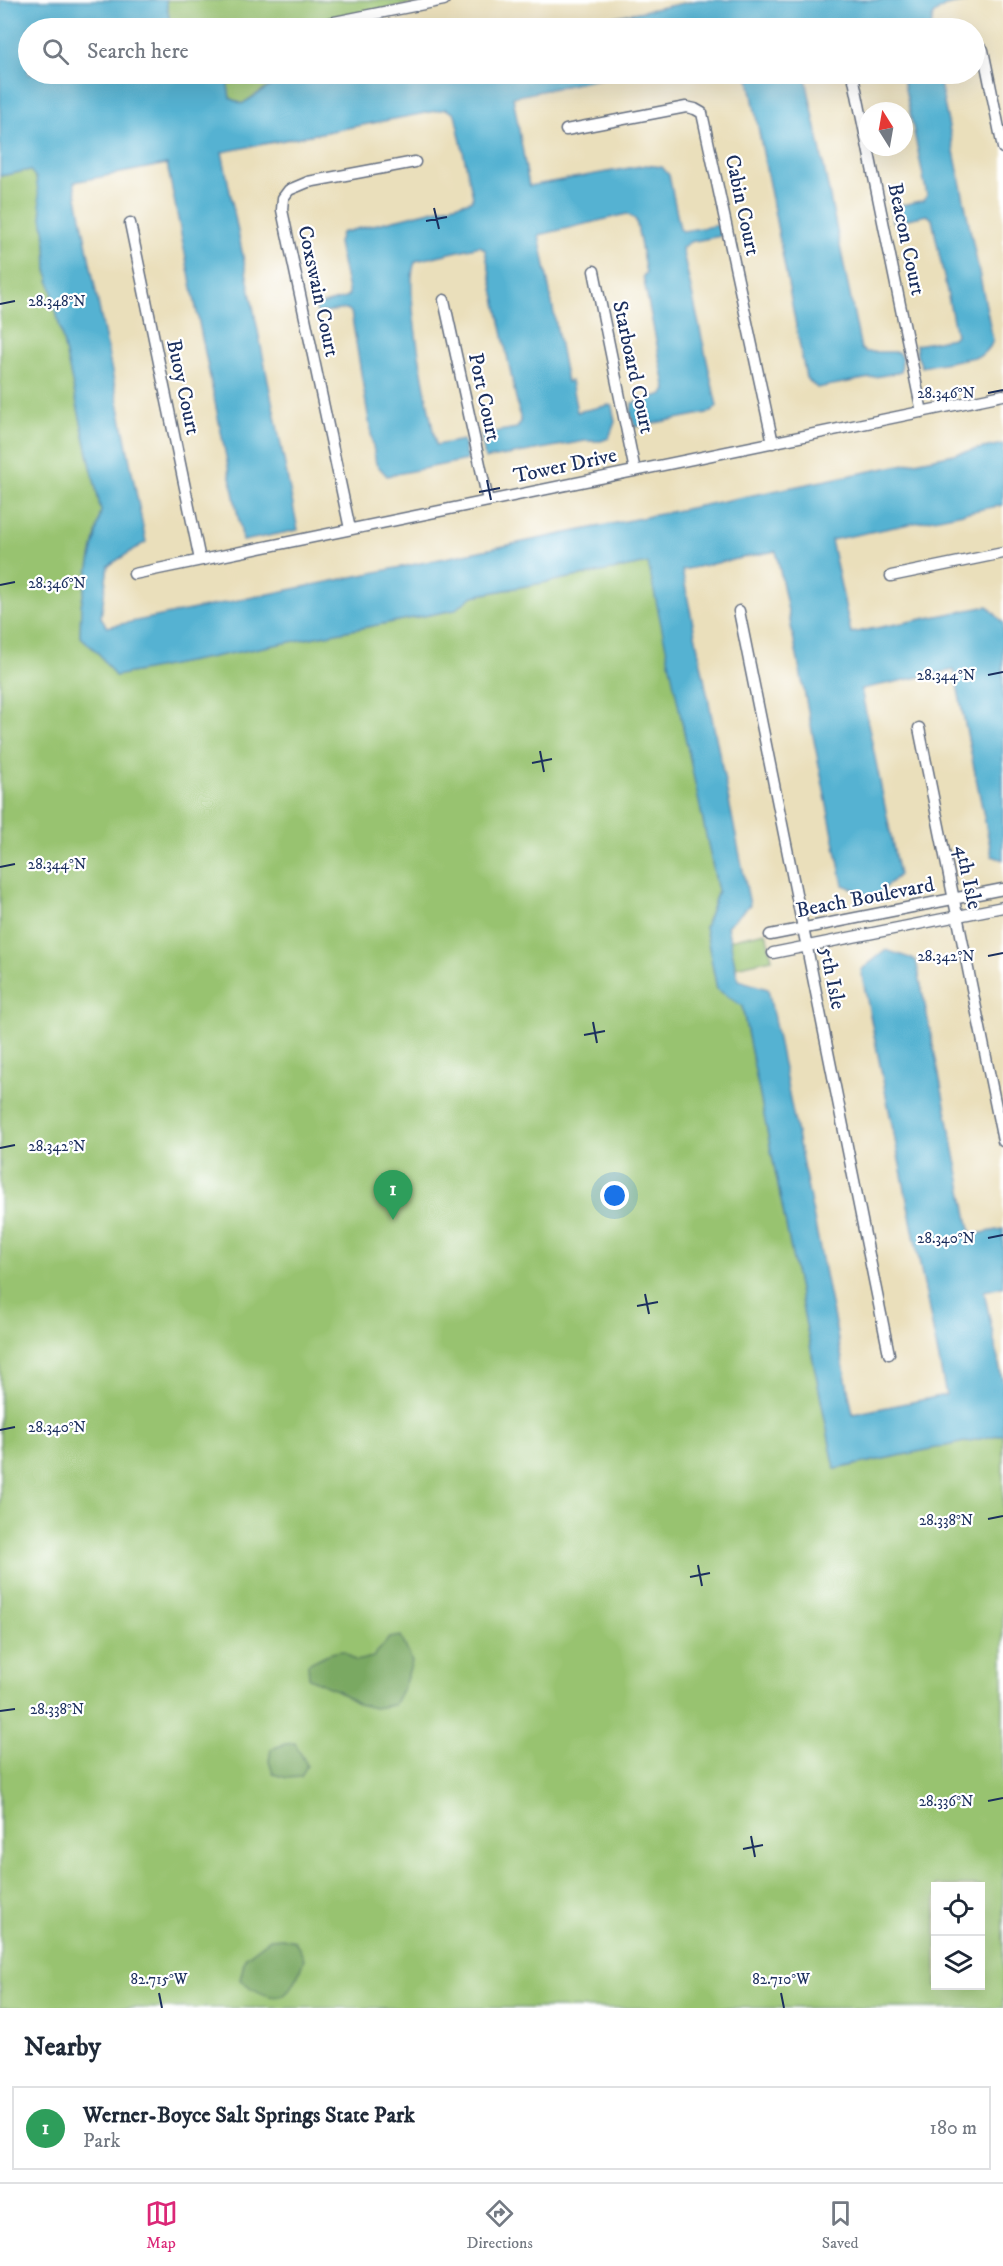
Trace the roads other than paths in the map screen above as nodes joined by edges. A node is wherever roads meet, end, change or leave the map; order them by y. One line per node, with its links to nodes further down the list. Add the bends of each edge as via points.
1 (444, 0): 2 (street)
2 (354, 18)
3 (985, 60): 6 (street)
4 (855, 84): 12 (street, Beacon Court)
5 (566, 130): 13 (street, Cabin Court, via 686,107 702,113)
6 (1003, 148)
7 (415, 162): 16 (street, Coxswain Court, via 308,182 290,189 283,198 282,210)
8 (130, 223): 18 (street, Buoy Court)
9 (594, 271): 14 (street, Starboard Court)
10 (444, 300): 15 (street, Port Court)
11 (1003, 395): 12 (street, Tower Drive)
12 (922, 412): 13 (street, Tower Drive)
13 (773, 443): 14 (street, Tower Drive)
14 (635, 471): 15 (street, Tower Drive)
15 (488, 501): 16 (street, Tower Drive)
16 (350, 529): 18 (street, Tower Drive)
17 (1003, 553): 20 (street)
18 (200, 560): 19 (street, Tower Drive)
19 (134, 574)
20 (891, 576)
21 (739, 611): 27 (street, 5th Isle)
22 (919, 728): 24 (street, 4th Isle)
23 (1003, 889): 24 (street, Beach Boulevard)
24 (954, 899): 26 (street, 4th Isle); 27 (street, Beach Boulevard)
25 (1003, 907): 26 (street, Beach Boulevard)
26 (957, 916): 29 (street, Beach Boulevard); 31 (street, 4th Isle)
27 (803, 929): 28 (street, Beach Boulevard); 29 (street, 5th Isle)
28 (770, 936)
29 (807, 946): 30 (street, Beach Boulevard); 32 (street, 5th Isle)
30 (773, 953)
31 (1003, 1141)
32 (889, 1354)

